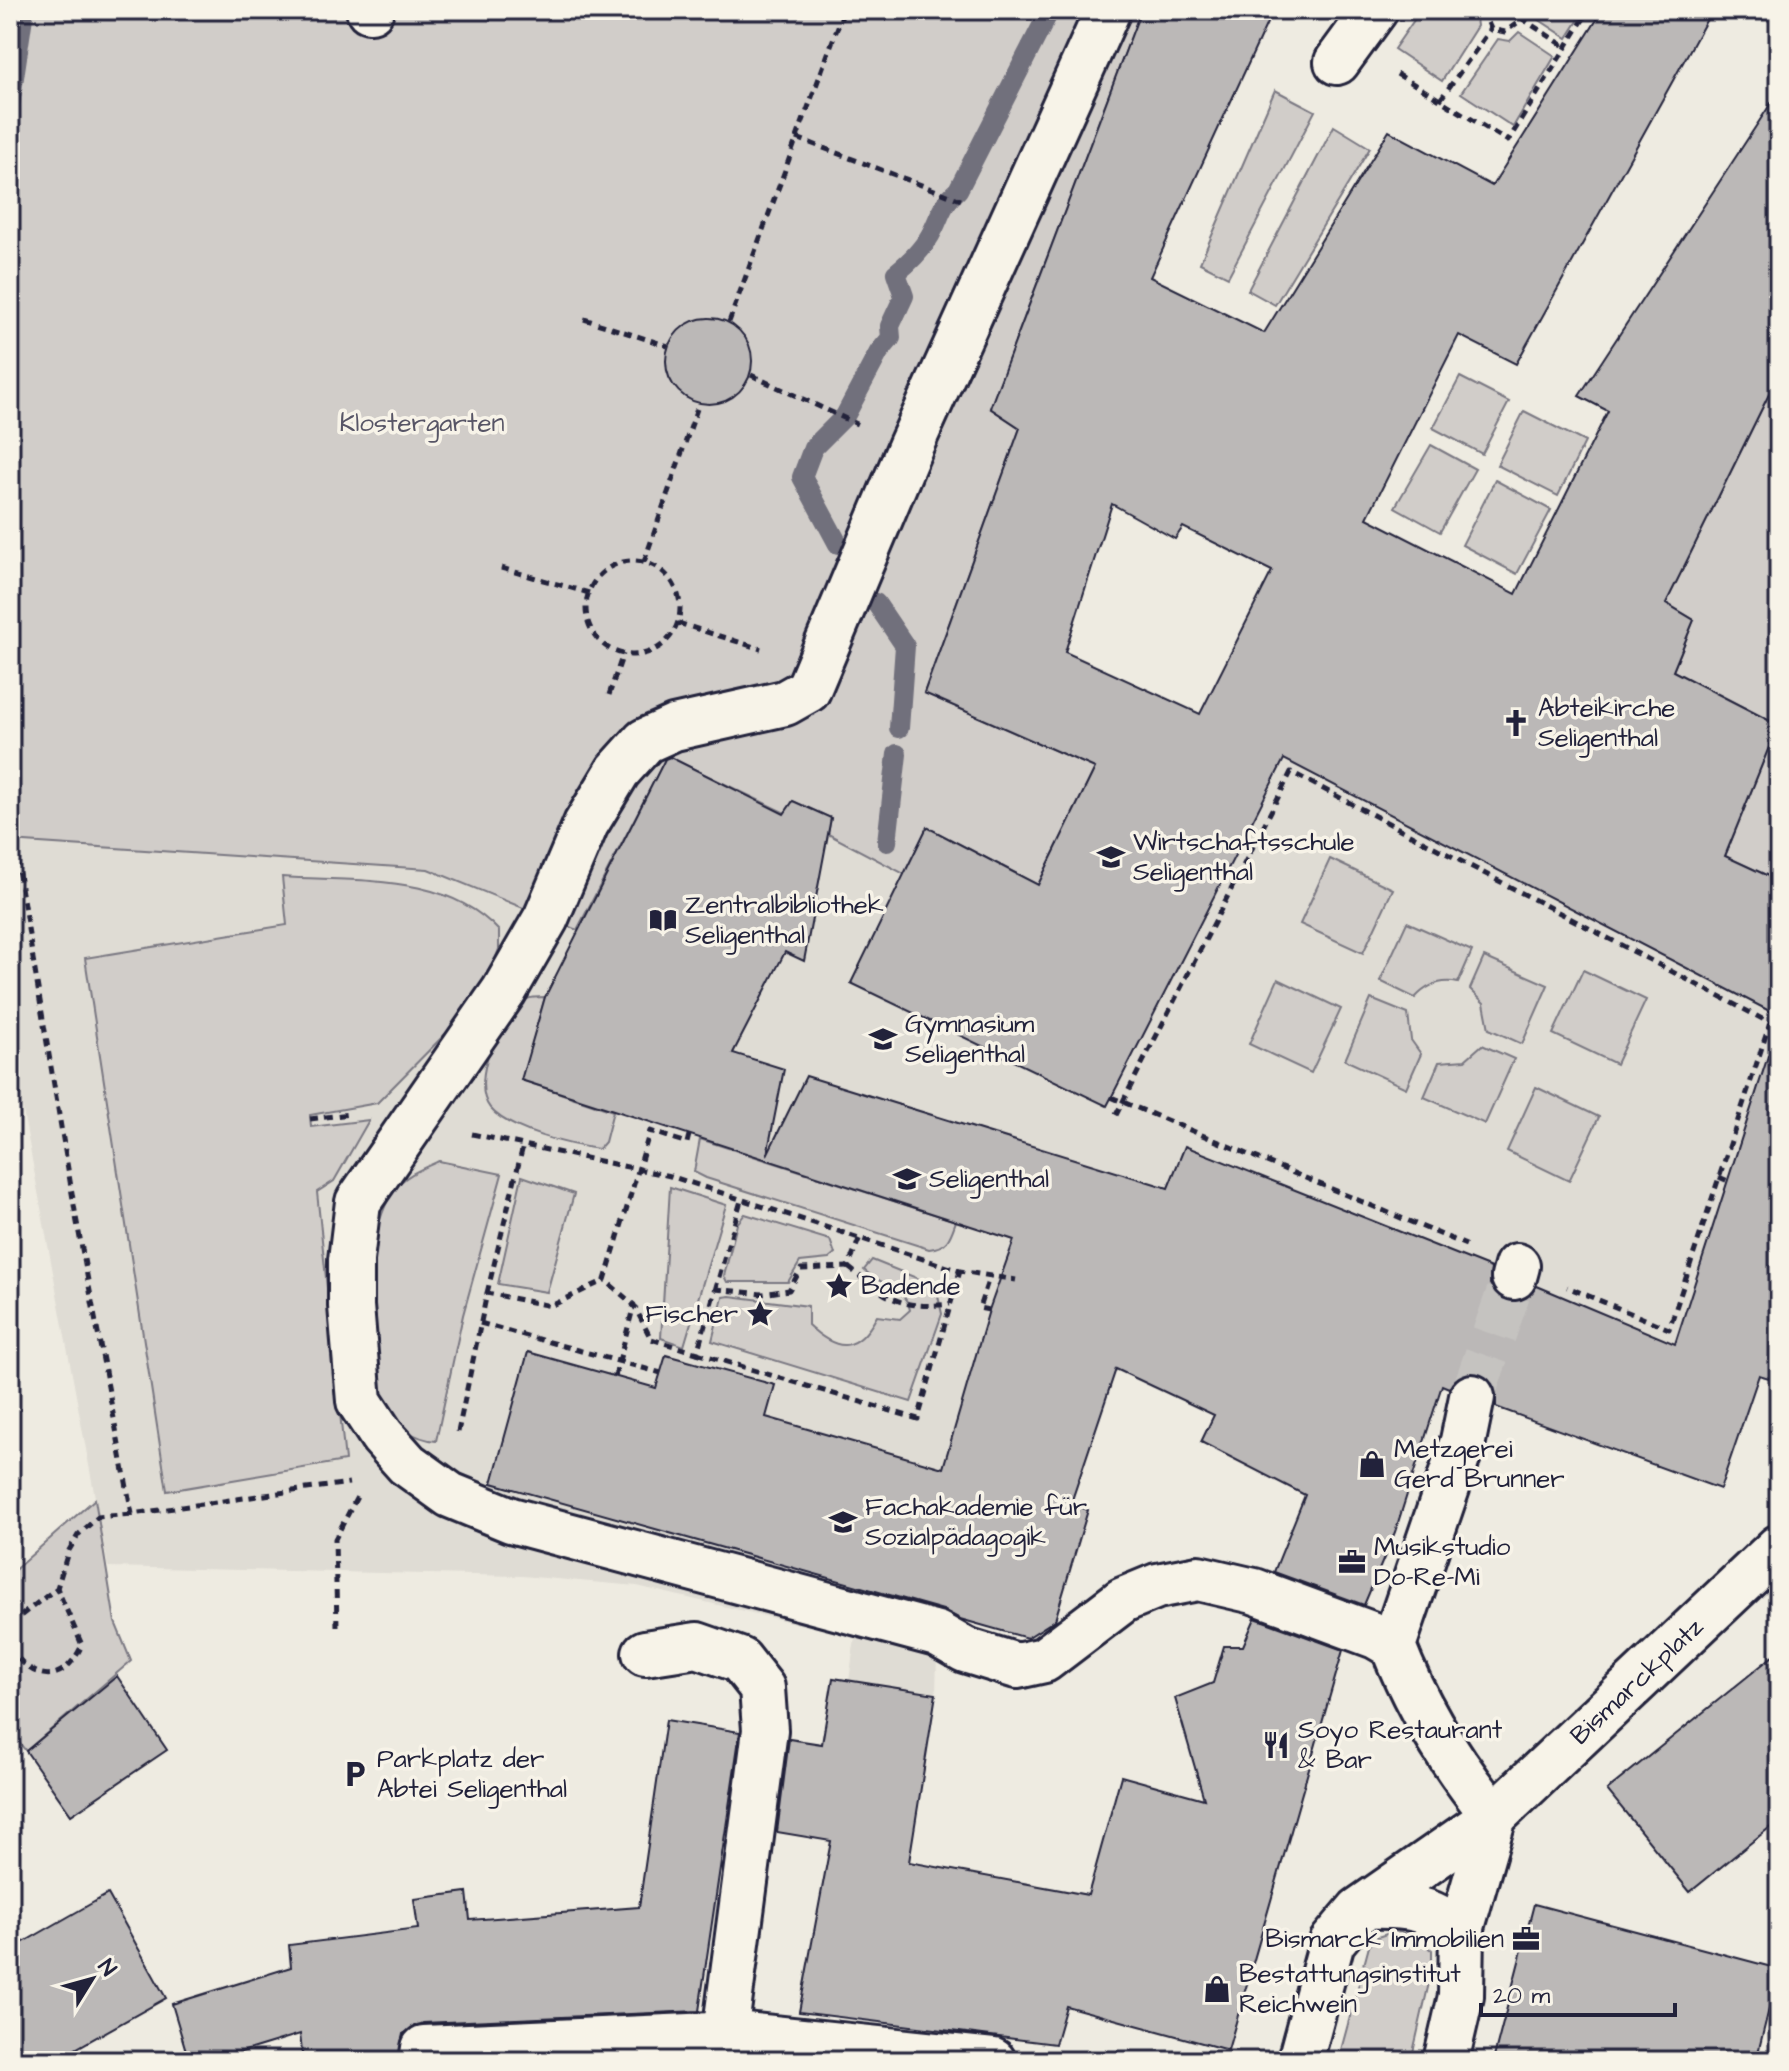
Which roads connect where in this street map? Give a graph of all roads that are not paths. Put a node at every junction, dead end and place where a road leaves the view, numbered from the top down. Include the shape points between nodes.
1 (1108, 10) edge
2 (1375, 10) edge
3 (1343, 54) road end
4 (1472, 1397) tunnel mouth
5 (1779, 1547) edge
6 (1393, 1646) junction
7 (645, 1653) dead end
8 (1494, 1816) junction
9 (1366, 1906) junction
10 (1462, 1938) junction
11 (725, 2034) junction
12 (422, 2061) edge
13 (993, 2061) edge
14 (1300, 2061) edge
15 (1446, 2061) edge

1 - 6 street via 911,445 808,690 785,703 674,728 645,741 618,771 586,824 546,918 504,991 358,1202 351,1260 359,1401 407,1464 450,1495 511,1520 937,1634 965,1650 1017,1666 1044,1660 1123,1600 1198,1578 1254,1591
2 - 3 street
4 - 6 street via 1463,1441
5 - 8 street, Bismarckplatz
6 - 8 street via 1412,1693 1454,1766
7 - 11 street via 697,1645 740,1660 762,1688 765,1730
8 - 9 street, Bismarckplatz
8 - 10 street
9 - 10 street via 1419,1908 1455,1928
9 - 14 street, Bismarckplatz via 1332,1942
10 - 15 street via 1461,1996
11 - 12 street via 424,2048
11 - 13 street

